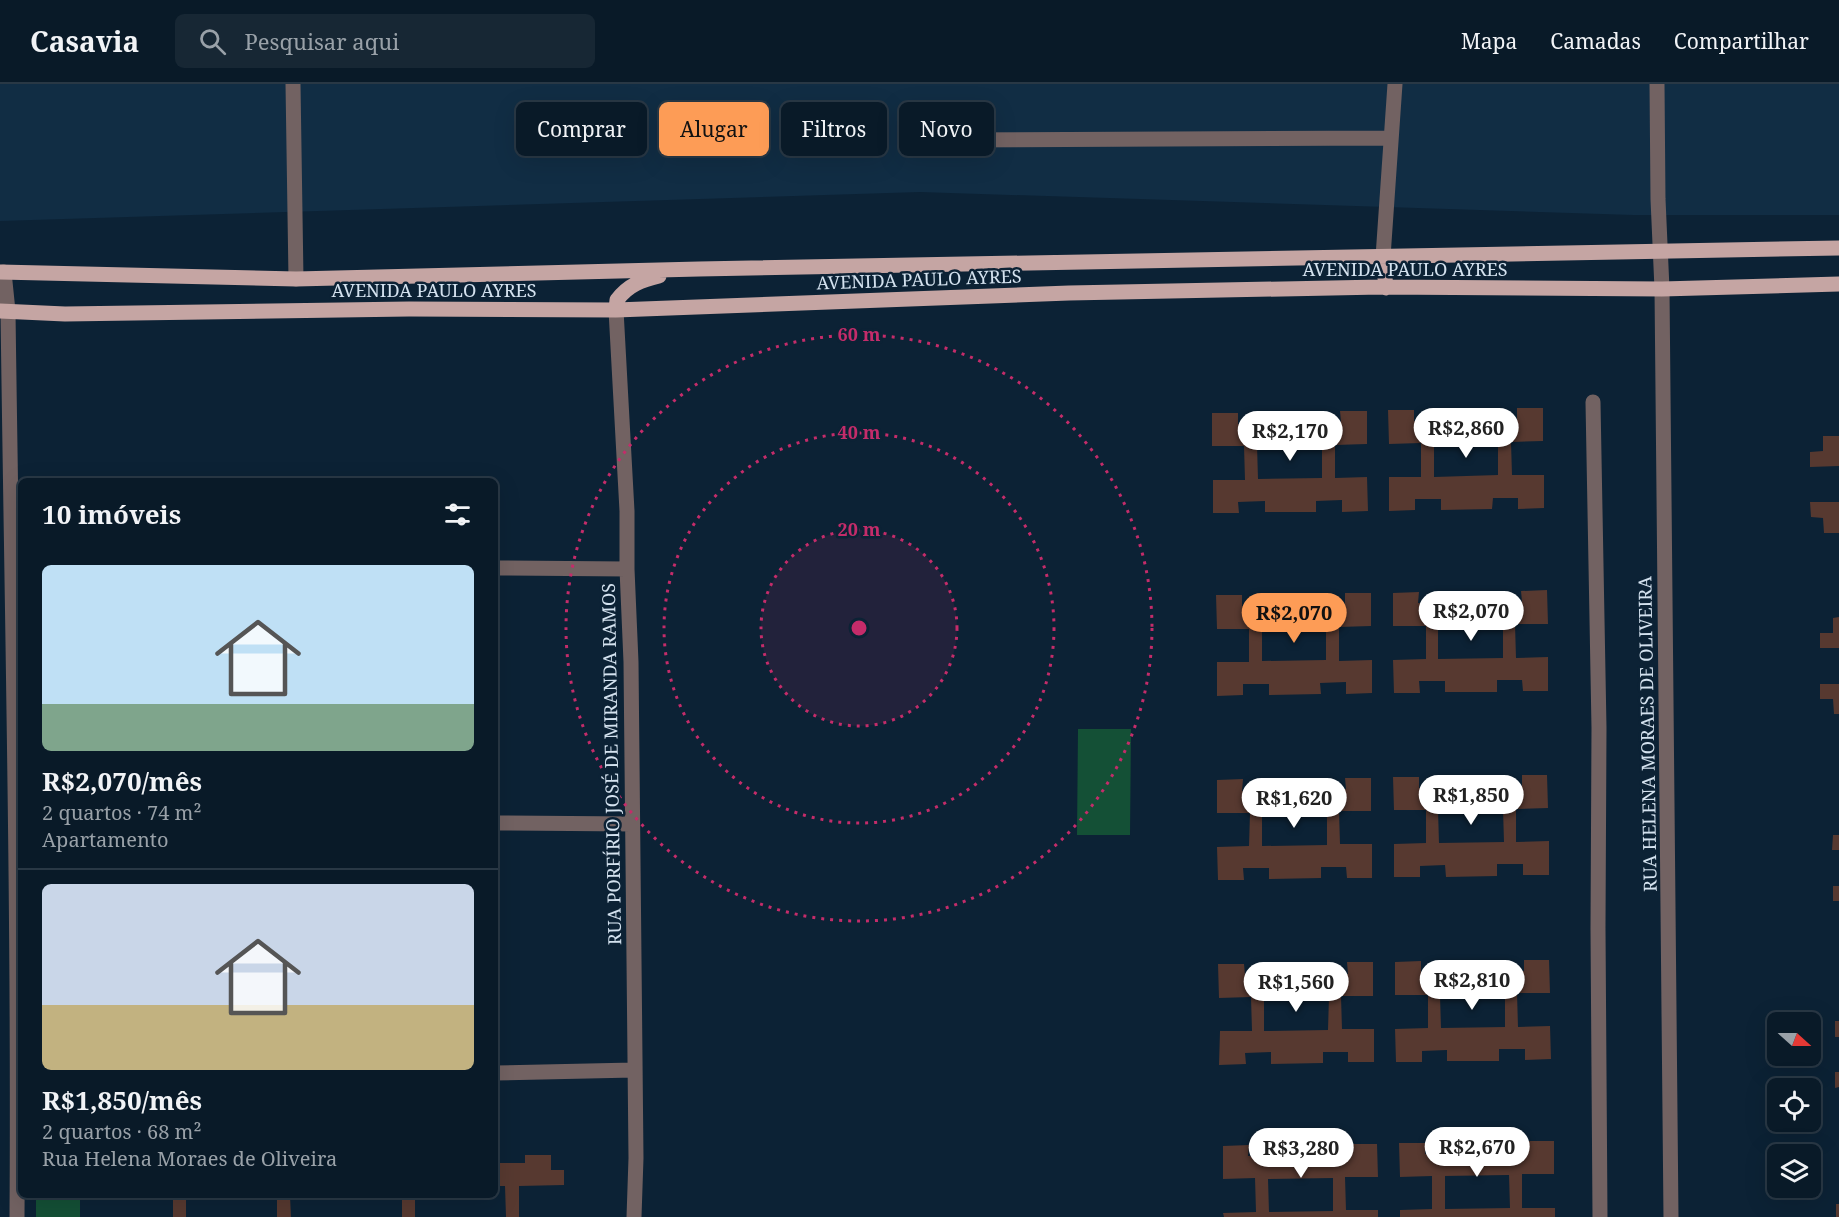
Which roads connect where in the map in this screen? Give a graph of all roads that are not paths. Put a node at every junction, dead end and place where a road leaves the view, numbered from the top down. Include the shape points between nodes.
1 (293, 84) edge
2 (1395, 84) edge
3 (1657, 84) edge
4 (1391, 138) junction
5 (994, 141) edge
6 (1839, 248) edge
7 (1661, 251) junction
8 (1383, 257) junction
9 (699, 269) junction
10 (2, 272) edge
11 (296, 279) junction
12 (1839, 284) edge
13 (1386, 288) junction
14 (1662, 290) junction
15 (616, 310) junction
16 (4, 311) edge
17 (0, 340) edge
18 (8, 354) junction
19 (1593, 402) dead end
20 (16, 565) edge
21 (498, 568) edge
22 (627, 569) junction
23 (18, 817) edge
24 (498, 823) edge
25 (632, 824) junction
26 (634, 1070) junction
27 (498, 1073) edge
28 (18, 1172) edge
29 (17, 1217) edge
30 (634, 1217) edge
31 (1600, 1217) edge
32 (1671, 1217) edge

1 - 11 street
2 - 4 street
3 - 7 street, RUA HELENA MORAES DE OLIVEIRA
4 - 5 street
4 - 8 street
6 - 7 main road, AVENIDA PAULO AYRES
7 - 8 main road, AVENIDA PAULO AYRES
7 - 14 street, RUA HELENA MORAES DE OLIVEIRA
8 - 9 main road, AVENIDA PAULO AYRES
8 - 13 main road
9 - 11 main road, AVENIDA PAULO AYRES
9 - 15 main road via 643,280 621,294
10 - 11 main road, AVENIDA PAULO AYRES
10 - 16 street
12 - 14 main road, AVENIDA PAULO AYRES
13 - 14 main road, AVENIDA PAULO AYRES
13 - 15 main road, AVENIDA PAULO AYRES via 1069,293
14 - 32 street, RUA HELENA MORAES DE OLIVEIRA
15 - 16 main road, AVENIDA PAULO AYRES via 65,314
15 - 22 street, RUA PORFÍRIO JOSÉ DE MIRANDA RAMOS
16 - 18 street
17 - 18 street
18 - 20 street
19 - 31 street via 1599,728
20 - 23 street
21 - 22 street
22 - 25 street, RUA PORFÍRIO JOSÉ DE MIRANDA RAMOS
24 - 25 street
25 - 26 street, RUA PORFÍRIO JOSÉ DE MIRANDA RAMOS
26 - 27 street
26 - 30 street, RUA PORFÍRIO JOSÉ DE MIRANDA RAMOS
28 - 29 street

